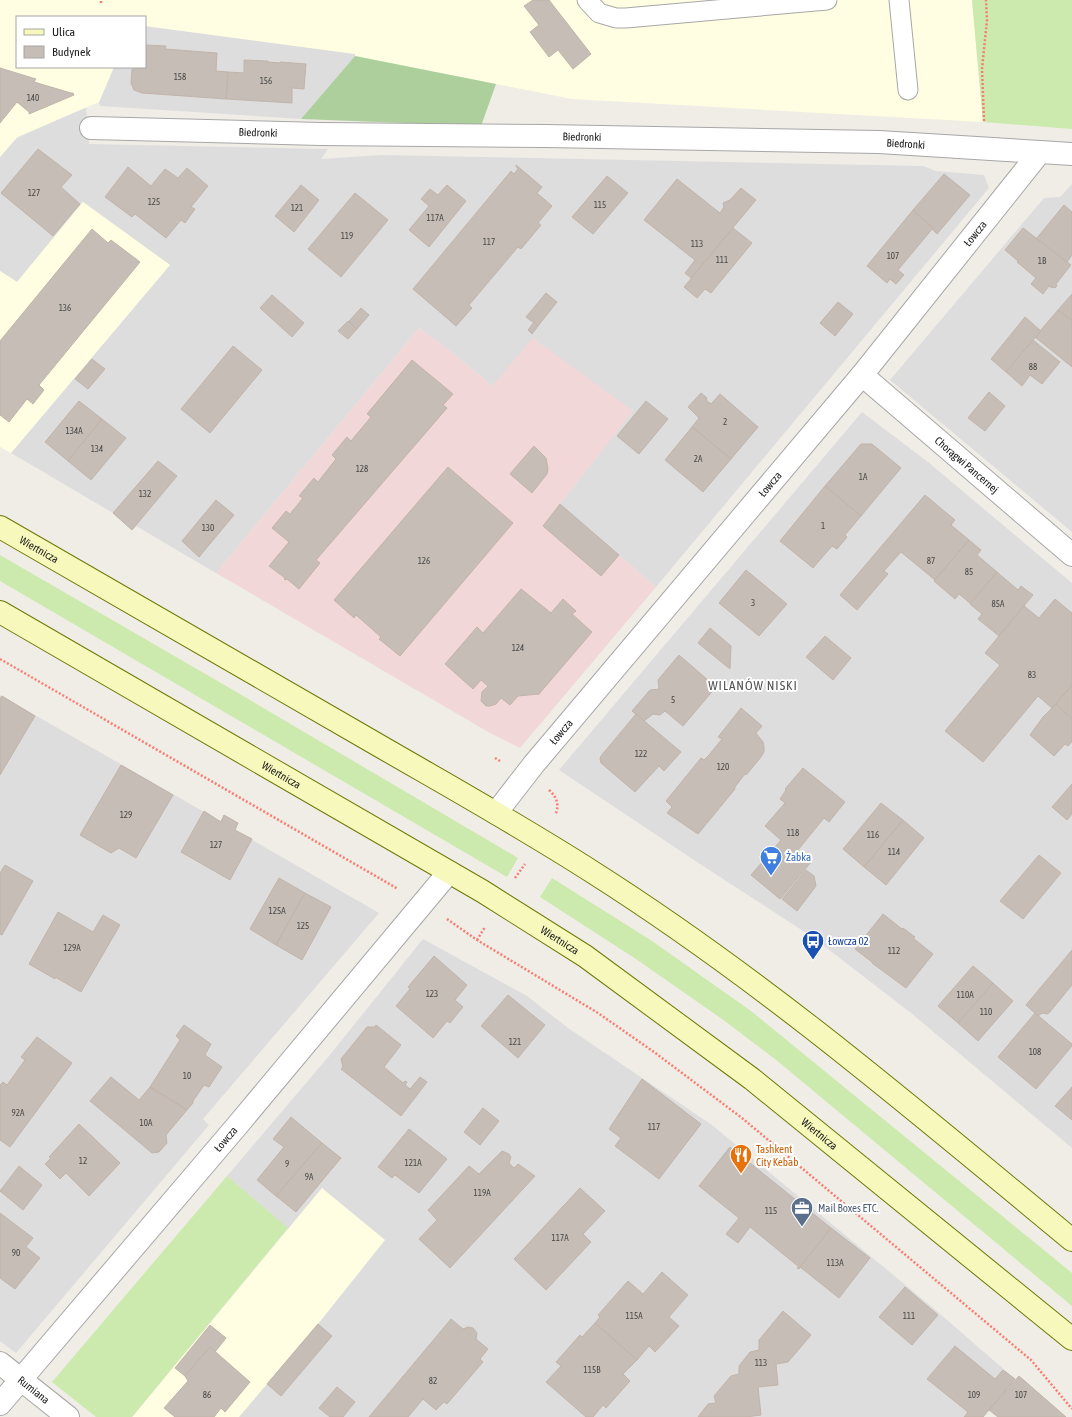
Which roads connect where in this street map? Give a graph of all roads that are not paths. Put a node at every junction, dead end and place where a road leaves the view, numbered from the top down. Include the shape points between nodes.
1 (587, 0) edge
2 (827, 0) edge
3 (899, 0) edge
4 (908, 90) dead end
5 (91, 128) dead end
6 (1040, 152) junction
7 (1072, 154) edge
8 (862, 375) junction
9 (0, 527) edge
10 (1072, 555) edge
11 (0, 612) edge
12 (496, 813) junction
13 (449, 872) junction
14 (1072, 1240) edge
15 (1072, 1339) edge
16 (0, 1363) edge
17 (21, 1379) junction
18 (0, 1404) edge
19 (68, 1417) edge

1 - 2 lane via 599,13 616,18
3 - 4 lane
5 - 6 street, Biedronki via 871,142
6 - 7 street, Biedronki
6 - 8 street, Łowcza
8 - 10 street, Chorągwi Pancernej
8 - 12 street, Łowcza via 534,764
9 - 12 main road, Wiertnicza
11 - 13 main road, Wiertnicza
12 - 14 main road, Wiertnicza via 601,877 781,1003 895,1093
13 - 15 main road, Wiertnicza via 585,956 752,1079
13 - 17 street, Łowcza
16 - 17 street, Rumiana
17 - 18 street, Łowcza
17 - 19 street, Rumiana

